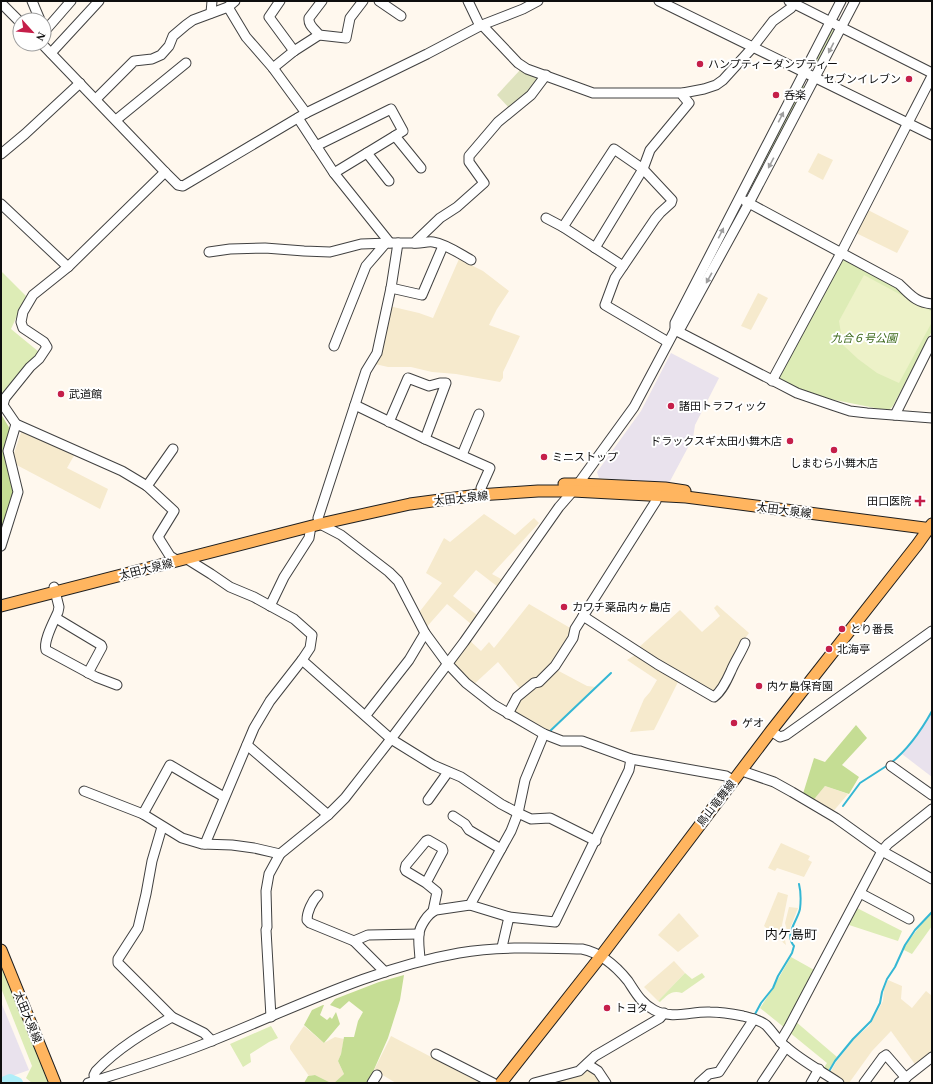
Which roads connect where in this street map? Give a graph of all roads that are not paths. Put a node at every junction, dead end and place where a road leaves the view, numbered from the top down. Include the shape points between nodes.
1 (32, 1) edge
2 (71, 1) edge
3 (99, 1) edge
4 (212, 1) edge
5 (280, 1) edge
6 (322, 1) edge
7 (364, 1) edge
8 (379, 1) edge
9 (468, 1) edge
10 (538, 1) edge
11 (659, 1) edge
12 (841, 1) edge
13 (855, 1) edge
14 (792, 2) edge
15 (1, 3) edge
16 (232, 4) edge
17 (37, 12) edge
18 (12, 14) edge
19 (211, 14) junction
20 (401, 16) dead end
21 (52, 21) edge
22 (830, 23) junction
23 (481, 26) junction
24 (841, 27) junction
25 (319, 35) junction
26 (753, 47) junction
27 (294, 51) junction
28 (50, 53) joint
29 (186, 63) dead end
30 (273, 68) junction
31 (804, 73) junction
32 (546, 75) junction
33 (932, 75) edge
34 (815, 79) junction
35 (80, 83) junction
36 (683, 93) junction
37 (96, 99) junction
38 (306, 113) junction
39 (298, 118) junction
40 (116, 120) junction
41 (907, 124) junction
42 (395, 136) junction
43 (932, 136) edge
44 (316, 146) junction
45 (367, 153) junction
46 (1, 154) edge
47 (422, 168) dead end
48 (643, 168) junction
49 (165, 172) junction
50 (334, 173) junction
51 (389, 181) dead end
52 (739, 198) junction
53 (749, 203) junction
54 (1, 204) edge
55 (546, 218) dead end
56 (563, 227) junction
57 (391, 243) junction
58 (414, 243) junction
59 (444, 246) junction
60 (595, 248) junction
61 (209, 252) dead end
62 (841, 253) junction
63 (471, 260) dead end
64 (623, 266) junction
65 (68, 267) junction
66 (391, 288) junction
67 (932, 304) edge
68 (675, 330) junction
69 (932, 341) edge
70 (668, 342) junction
71 (334, 346) dead end
72 (772, 380) junction
73 (355, 405) junction
74 (480, 414) dead end
75 (894, 415) junction
76 (932, 418) edge
77 (389, 422) junction
78 (16, 424) junction
79 (425, 439) junction
80 (174, 449) dead end
81 (462, 455) junction
82 (146, 486) junction
83 (576, 487) junction
84 (481, 488) junction
85 (658, 492) junction
86 (316, 523) junction
87 (931, 526) edge
88 (1, 546) edge
89 (179, 559) junction
90 (55, 590) junction
91 (1, 600) edge
92 (1, 606) edge
93 (270, 606) junction
94 (583, 616) junction
95 (56, 618) junction
96 (932, 631) edge
97 (426, 633) junction
98 (745, 643) dead end
99 (302, 660) junction
100 (447, 663) junction
101 (88, 673) junction
102 (117, 685) dead end
103 (508, 714) junction
104 (366, 715) junction
105 (771, 731) junction
106 (544, 734) junction
107 (391, 739) junction
108 (247, 745) junction
109 (631, 759) junction
110 (891, 766) dead end
111 (742, 771) junction
112 (448, 772) junction
113 (734, 781) junction
114 (84, 791) dead end
115 (932, 796) edge
116 (224, 797) junction
117 (428, 800) dead end
118 (932, 809) edge
119 (518, 813) junction
120 (143, 814) junction
121 (328, 815) junction
122 (454, 816) dead end
123 (162, 827) junction
124 (596, 841) junction
125 (205, 844) junction
126 (501, 849) junction
127 (882, 851) junction
128 (280, 854) junction
129 (932, 879) edge
130 (426, 883) junction
131 (860, 893) junction
132 (318, 895) dead end
133 (470, 905) junction
134 (433, 911) junction
135 (509, 917) junction
136 (909, 919) dead end
137 (419, 934) junction
138 (354, 941) junction
139 (502, 948) junction
140 (1, 950) edge
141 (601, 956) junction
142 (420, 961) junction
143 (385, 972) junction
144 (664, 1014) junction
145 (172, 1017) junction
146 (271, 1017) junction
147 (754, 1019) junction
148 (212, 1041) junction
149 (783, 1044) junction
150 (436, 1054) dead end
151 (932, 1057) edge
152 (588, 1064) junction
153 (819, 1070) junction
154 (902, 1081) edge
155 (92, 1082) edge
156 (55, 1083) edge
157 (493, 1083) edge
158 (501, 1083) edge
159 (534, 1083) edge
160 (606, 1083) edge
161 (699, 1083) edge
162 (762, 1083) edge
163 (810, 1083) edge
164 (839, 1083) edge
165 (864, 1083) edge

1 - 17 street
2 - 21 street
3 - 28 street
4 - 19 street
5 - 27 street via 269,17
6 - 25 street via 309,21
7 - 25 street via 350,18 346,38
8 - 20 street
9 - 23 street
10 - 23 street
11 - 26 street
12 - 22 street
13 - 24 street
14 - 22 street
14 - 26 street via 791,8 772,21
15 - 18 street
16 - 19 street
16 - 30 street via 246,37
19 - 37 street via 186,25 173,36 165,51 156,58 134,61
22 - 24 street
22 - 31 street
23 - 32 street via 518,63
23 - 38 street
24 - 33 street
24 -> 34 street
25 - 27 street
26 - 31 street
26 - 36 street via 716,85
27 - 30 street
28 - 35 street
29 - 40 street
30 - 38 street
31 - 34 street
52 -> 31 street
32 - 36 street via 593,93
32 - 58 street via 531,95 498,122 469,156 469,162 484,183 440,218
33 - 41 street
34 - 41 street
34 -> 53 street
35 - 37 street
35 - 46 street
36 - 48 street via 689,103 650,150
37 - 40 street
38 - 39 street
39 - 44 street
39 - 49 street via 186,185 178,185
40 - 49 street
41 - 43 street
41 - 62 street
42 - 44 street via 403,131 391,109
42 - 45 street
42 - 47 street
44 - 50 street
45 - 50 street
45 - 51 street
48 - 56 street via 614,149
48 - 60 street
48 - 64 street via 672,200 655,219
49 - 65 street
50 - 57 street
52 - 53 street
68 -> 52 street via 675,323
53 - 62 street
53 -> 68 street via 681,327
54 - 65 street
55 - 56 street
56 - 60 street
57 - 58 street
57 - 61 street via 361,244 330,252 265,248
57 - 66 street
57 - 71 street via 366,266
58 - 59 street via 432,242
59 - 63 street
59 - 66 street via 422,295
60 - 64 street
62 - 67 street via 899,284 914,299
62 - 72 street
64 - 70 street via 604,305
65 - 78 street via 33,295 23,312 21,322 24,328 47,347 40,359 4,398 3,405
66 - 73 street via 377,353 366,371
68 - 70 street
68 - 72 street
69 - 75 street
70 - 83 street via 634,407
72 - 75 street via 797,393 850,411
73 - 77 street
73 - 86 street
74 - 81 street
75 - 76 street
77 - 79 street
77 - 79 street via 408,378 429,386 446,383
78 - 82 street via 122,471
78 - 88 street via 8,451 18,492
79 - 81 street
80 - 82 street
81 - 84 street via 490,468
82 - 89 street via 174,511 158,537
83 - 84 main road, 太田大泉線
83 - 85 main road, 太田大泉線
83 - 86 main road, 太田大泉線 via 478,495 410,504
83 - 100 street
84 - 86 main road, 太田大泉線 via 368,505
85 - 87 main road, 太田大泉線
85 - 94 street via 656,501
86 - 89 main road, 太田大泉線
86 - 89 main road, 太田大泉線
86 - 93 street
86 - 97 street via 341,535 394,576
87 - 105 main road, 鳥山竜舞線
89 - 90 main road, 太田大泉線
89 - 93 street
90 - 91 main road, 太田大泉線
90 - 92 main road, 太田大泉線
90 - 95 street via 59,607
93 - 99 street via 294,619 312,635 310,648
94 - 98 street via 714,697 729,678
94 - 103 street via 556,666 517,697
95 - 101 street via 44,646 46,650
95 - 101 street via 101,645
96 - 105 street via 786,735 780,737
97 - 100 street
97 - 104 street via 409,660
99 - 104 street
99 - 108 street via 270,701
100 - 103 street via 466,683
100 - 107 street
101 - 102 street
103 - 106 street
104 - 107 street
105 - 111 main road, 鳥山竜舞線
106 - 109 street via 562,741 582,741
106 - 119 street via 525,780
107 - 112 street
107 - 121 street via 345,798
108 - 116 street
108 - 121 street
109 - 113 street via 726,776
109 - 124 street via 630,770
110 - 115 street
111 - 113 main road, 鳥山竜舞線
111 - 127 street via 774,782 792,792 836,818
112 - 117 street
112 - 119 street via 461,777
113 - 141 main road, 鳥山竜舞線
114 - 120 street
116 - 120 street via 170,765
116 - 125 street
118 - 127 street
119 - 124 street via 531,819 550,818
119 - 126 street
120 - 123 street
121 - 128 street
122 - 126 street via 469,830
123 - 125 street via 182,838
123 - 145 street via 138,928 118,963
124 - 135 street via 555,922
125 - 128 street via 232,845
126 - 133 street
127 - 129 street
127 - 131 street
128 - 146 street via 269,874 266,891
130 - 130 street via 405,869 428,840 443,851
130 - 134 street via 437,892
131 - 136 street
131 - 149 street
132 - 138 street via 307,920
133 - 134 street
133 - 135 street
134 - 137 street
135 - 139 street
137 - 138 street via 368,936
137 - 142 street
138 - 143 street
139 - 141 street via 582,949
139 - 142 street
140 - 156 main road, 太田大泉線
141 - 144 street via 622,975 643,1003
141 - 158 main road, 鳥山竜舞線
142 - 143 street
143 - 146 street
144 - 147 street via 710,1012
144 - 152 street via 595,1056
145 - 148 street via 204,1033
145 - 155 street via 123,1047 96,1072
146 - 148 street
147 - 149 street via 765,1024
147 - 161 street via 719,1072 709,1074
148 - 155 street
149 - 153 street
149 - 162 street
150 - 157 street
151 - 154 street
152 - 159 street via 574,1074
152 - 160 street via 598,1071
153 - 163 street
153 - 164 street
154 - 165 street via 889,1056 886,1055

